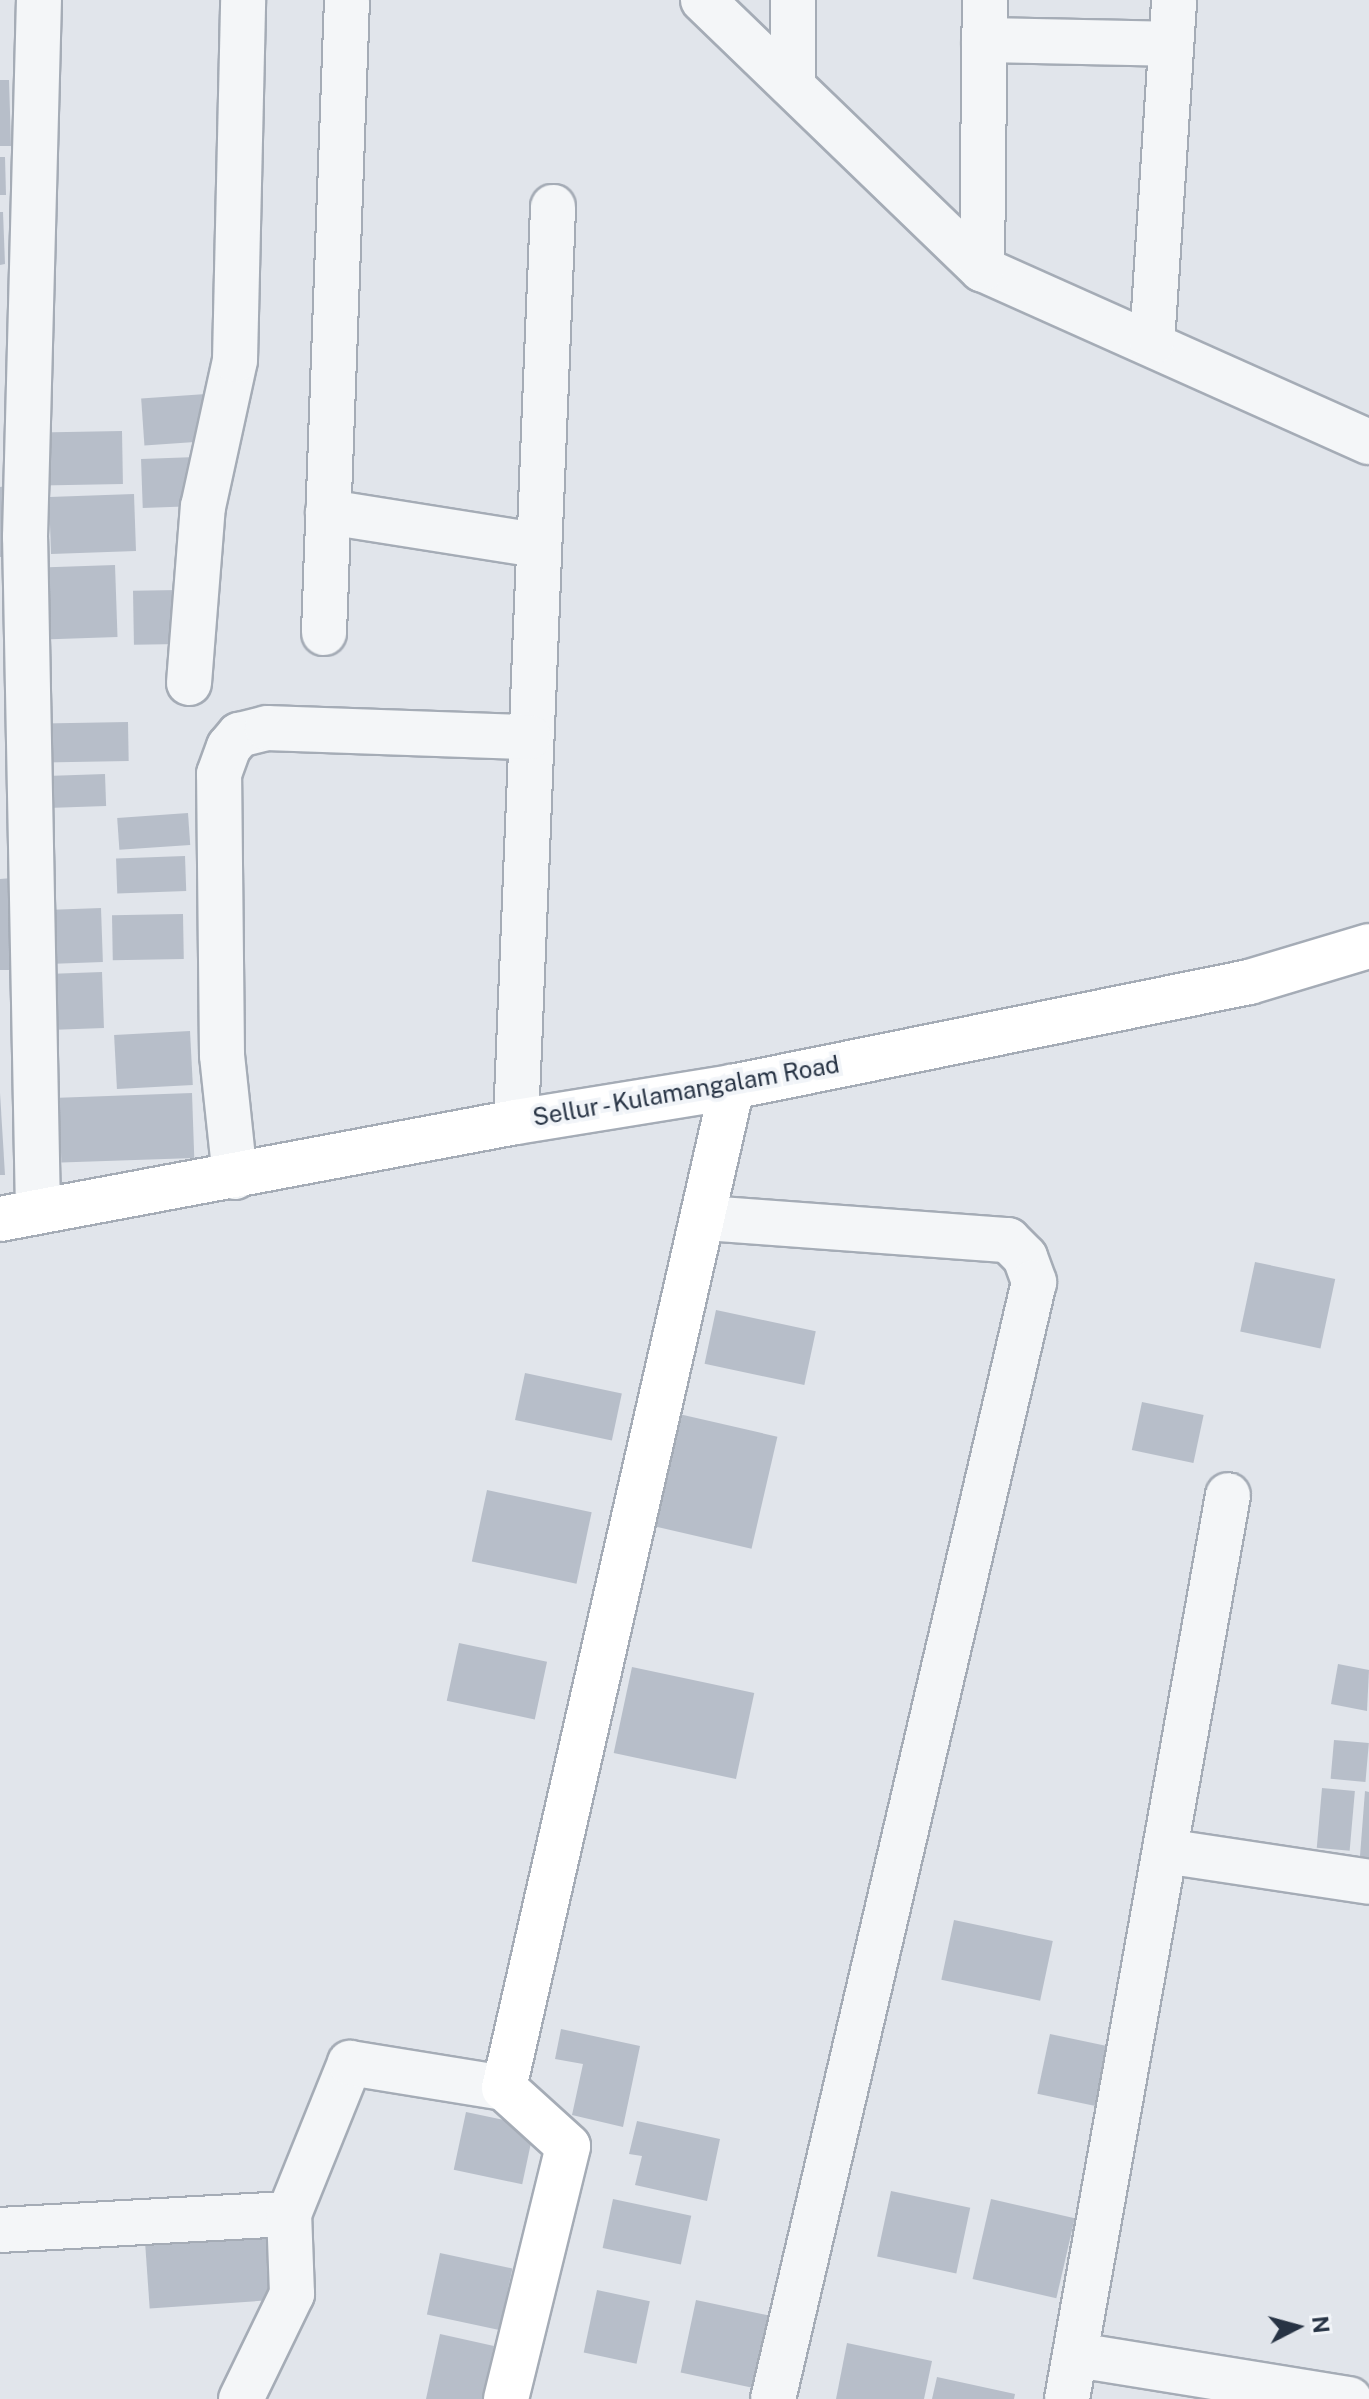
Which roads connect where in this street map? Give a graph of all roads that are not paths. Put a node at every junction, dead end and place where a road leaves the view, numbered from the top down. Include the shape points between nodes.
1 (39, 0) edge
2 (243, 0) edge
3 (347, 0) edge
4 (703, 0) edge
5 (793, 0) edge
6 (1174, 0) edge
7 (984, 20) edge
8 (1169, 44) junction
9 (793, 83) junction
10 (553, 207) dead end
11 (982, 269) junction
12 (1152, 343) junction
13 (1369, 442) edge
14 (328, 512) junction
15 (537, 545) junction
16 (324, 633) dead end
17 (189, 683) dead end
18 (529, 737) junction
19 (1369, 946) edge
20 (732, 1087) junction
21 (516, 1122) junction
22 (235, 1177) junction
23 (19, 1215) edge
24 (706, 1218) junction
25 (1228, 1495) dead end
26 (1165, 1851) junction
27 (1369, 1882) edge
28 (504, 2088) junction
29 (289, 2214) junction
30 (0, 2230) edge
31 (1077, 2355) junction
32 (241, 2399) edge
33 (506, 2399) edge
34 (773, 2399) edge
35 (1067, 2399) edge
36 (1349, 2399) edge

1 - 23 street via 25,537
2 - 17 street via 235,360 203,507
3 - 14 street
4 - 9 street
5 - 9 street
6 - 8 street
7 - 8 street
7 - 11 street
8 - 12 street
9 - 11 street
10 - 15 street
11 - 12 street
12 - 13 street
14 - 15 street
14 - 16 street
15 - 18 street
18 - 21 street
18 - 22 street via 267,728 239,735 229,747 219,774 222,1055
19 - 20 street, Sellur - Kulamangalam Road via 1249,982
20 - 21 street, Sellur - Kulamangalam Road
20 - 24 street
21 - 22 street, Sellur - Kulamangalam Road
22 - 23 street, Sellur - Kulamangalam Road
24 - 28 street
24 - 34 street via 1008,1240 1025,1257 1034,1282
25 - 26 street
26 - 27 street
26 - 31 street
28 - 29 street via 350,2063
28 - 33 street via 568,2146
29 - 30 street
29 - 32 street via 292,2294
31 - 35 street
31 - 36 street

